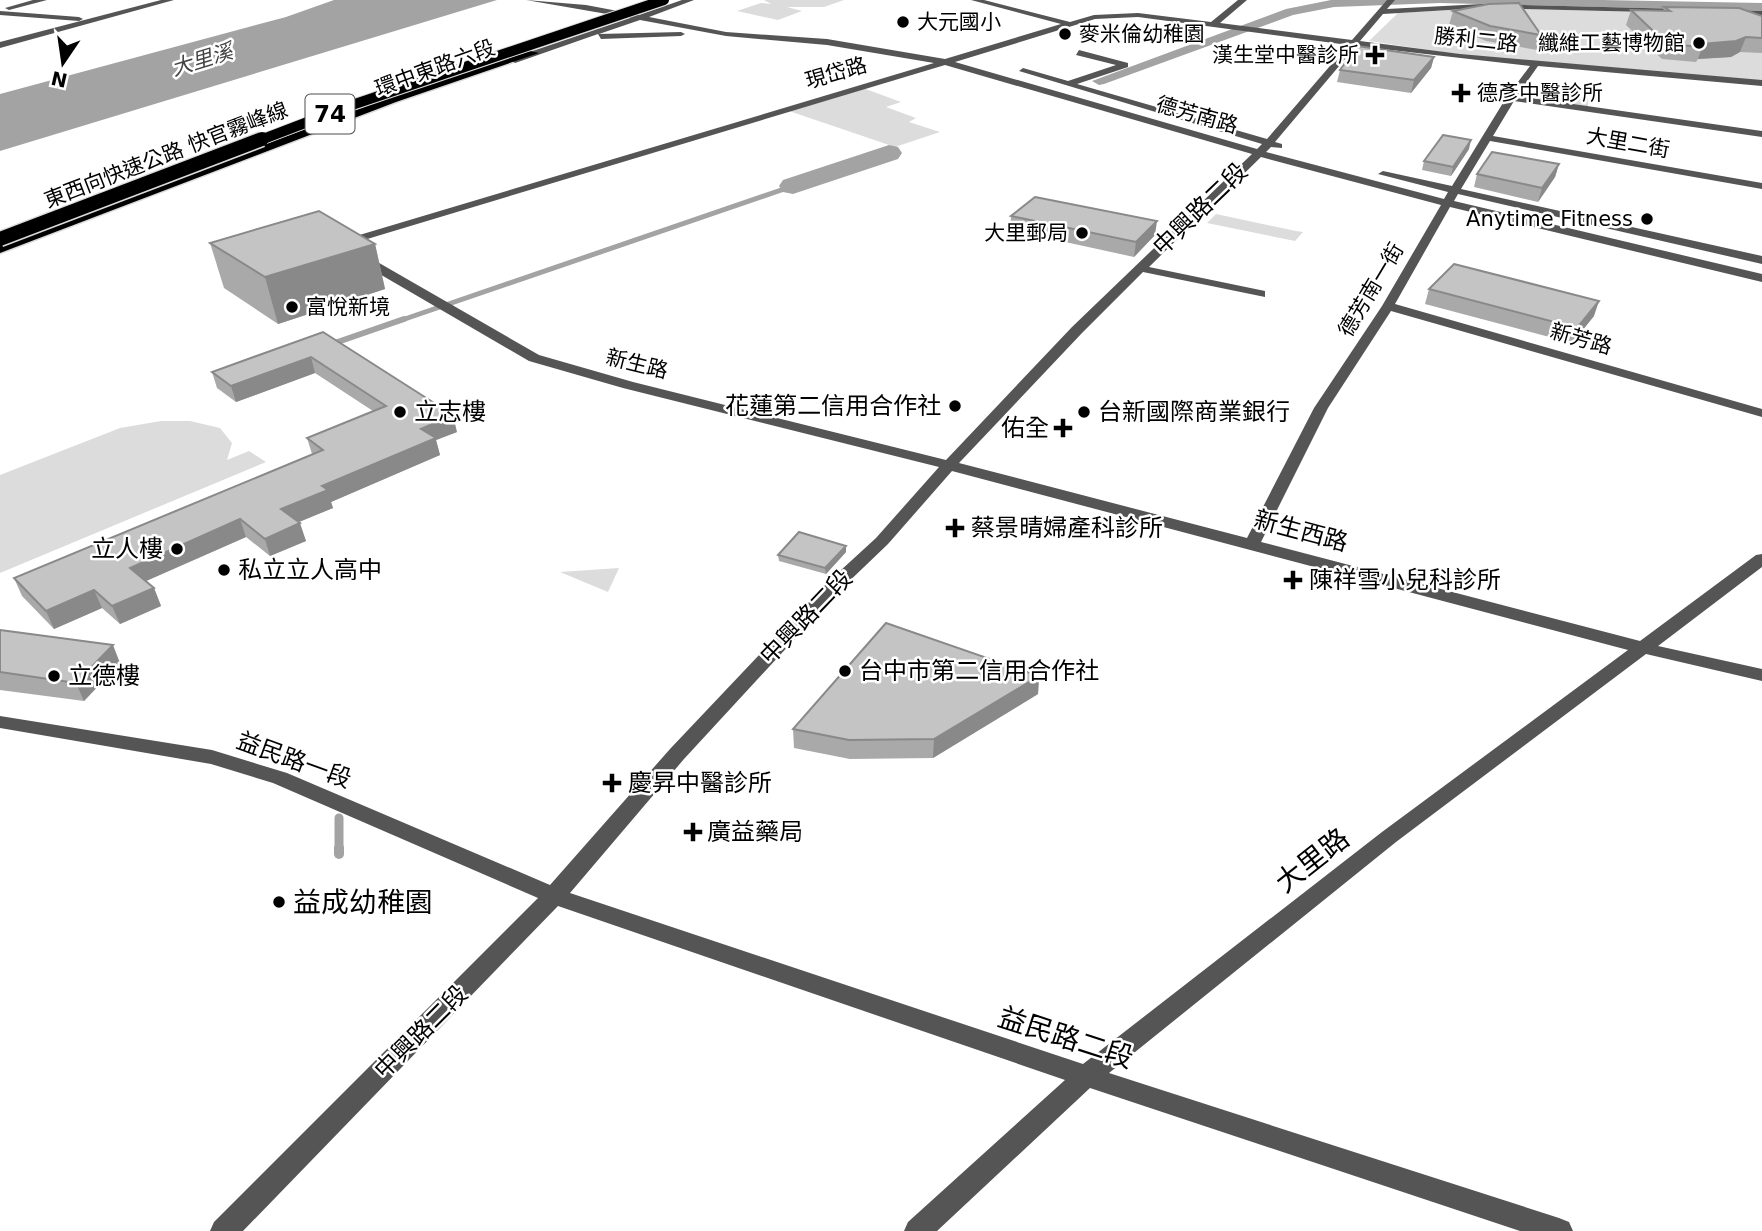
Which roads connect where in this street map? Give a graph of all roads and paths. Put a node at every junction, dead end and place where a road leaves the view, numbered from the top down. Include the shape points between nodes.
1 (43, 0) edge
2 (170, 0) edge
3 (530, 0) edge
4 (589, 0) edge
5 (690, 0) edge
6 (975, 0) edge
7 (1243, 0) edge
8 (1390, 2) edge
9 (1499, 3) edge
10 (660, 4) edge
11 (635, 8) edge
12 (1692, 11) edge
13 (0, 12) edge
14 (1380, 12) junction
15 (1715, 12) edge
16 (617, 13) junction
17 (1762, 13) edge
18 (93, 20) junction
19 (1069, 24) junction
20 (1213, 25) junction
21 (726, 34) junction
22 (583, 36) junction
23 (1355, 44) junction
24 (0, 45) edge
25 (534, 53) joint
26 (1079, 53) dead end
27 (962, 56) junction
28 (980, 60) dead end
29 (946, 62) junction
30 (1535, 65) junction
31 (1016, 69) dead end
32 (1071, 83) junction
33 (1762, 83) edge
34 (1511, 98) junction
35 (1762, 134) edge
36 (1488, 138) junction
37 (1264, 148) junction
38 (1762, 186) edge
39 (90, 191) dead end
40 (1450, 197) junction
41 (0, 233) edge
42 (0, 239) edge
43 (338, 244) joint
44 (0, 250) edge
45 (1762, 260) edge
46 (1139, 268) junction
47 (1762, 278) edge
48 (1261, 294) dead end
49 (1388, 306) junction
50 (1762, 413) edge
51 (949, 465) junction
52 (1252, 544) junction
53 (1762, 559) edge
54 (1643, 648) junction
55 (1762, 675) edge
56 (0, 722) edge
57 (554, 896) junction
58 (1086, 1076) junction
59 (225, 1231) edge
60 (918, 1231) edge
61 (1559, 1231) edge

1 - 13 street
2 - 18 street
3 - 16 street
4 - 11 street, 德芳南路
5 - 10 street, 環中東路六段
6 - 19 street
7 - 20 street
8 - 14 street, 中興路二段
9 - 12 street
9 - 14 street
10 - 11 street, 環中東路六段
10 - 27 street via 696,20 838,35
10 - 42 highway, 東西向快速公路 快官霧峰線 / 74, bridge via 352,105
11 - 16 street, 環中東路六段
11 - 21 street, 德芳南路
11 - 22 street, 環中東路六段
11 - 39 highway, 東西向快速公路 快官霧峰線 / 74 via 420,71
13 - 18 street
14 - 23 street, 中興路二段
15 - 17 street
16 - 41 street, 環中東路六段 via 380,91
18 - 24 street
19 - 20 street, 現岱路 via 1127,15
19 - 27 street, 現岱路
20 - 23 street, 現岱路
21 - 22 street
21 - 29 street, 德芳南路 via 827,42
22 - 25 street, 環中東路六段
23 - 30 street, 勝利二路
23 - 37 street, 中興路二段
25 - 44 highway via 392,100
26 - 32 street via 1125,65
27 - 28 street
27 - 29 street, 現岱路
29 - 37 street, 德芳南路
29 - 43 street, 現岱路
30 - 33 street, 勝利二路
30 - 34 street, 德芳南一街
31 - 32 street, 德芳南路
32 - 37 street, 德芳南路
34 - 35 street
34 - 36 street, 德芳南一街
36 - 38 street, 大里二街
36 - 40 street, 德芳南一街
37 - 40 street, 德芳南路
37 - 46 street, 中興路二段
40 - 45 street, 德芳南路
40 - 47 street, 德芳南路
40 - 49 street, 德芳南一街
43 - 51 street, 新生路 via 534,358
46 - 48 street
46 - 51 street, 中興路二段
49 - 50 street, 新芳路
49 - 52 street, 德芳南一街 via 1321,408
51 - 52 street, 新生西路
51 - 57 street, 中興路二段 via 677,754
52 - 54 street, 新生西路
53 - 54 street, 大里路
54 - 55 street, 新生西路
54 - 58 street, 大里路 via 1389,837
56 - 57 street, 益民路一段 via 212,757 280,778
57 - 58 street, 益民路二段
57 - 59 street, 中興路二段
58 - 60 street, 大里路
58 - 61 street, 益民路二段

